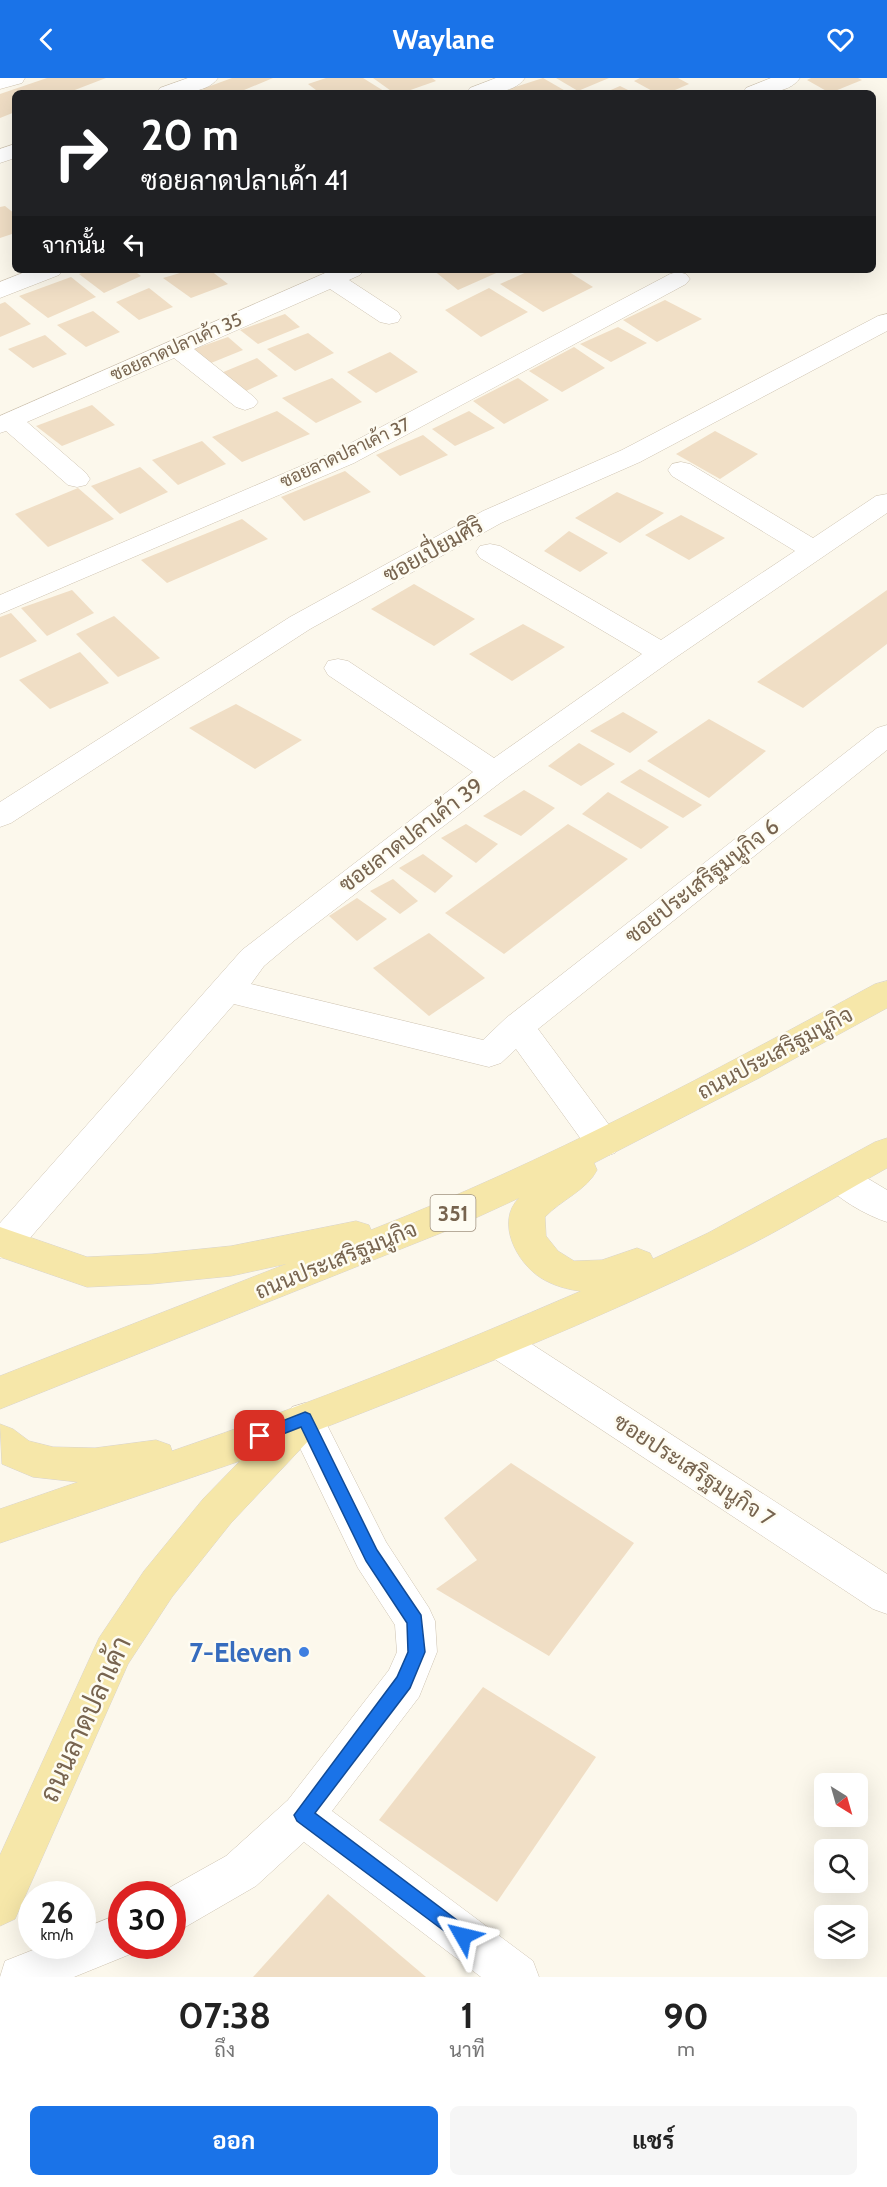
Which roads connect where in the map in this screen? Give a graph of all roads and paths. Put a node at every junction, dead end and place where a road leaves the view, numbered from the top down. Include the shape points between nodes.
1 (14, 78) edge
2 (207, 78) edge
3 (514, 78) edge
4 (789, 78) edge
5 (0, 83) edge
6 (176, 90) edge
7 (484, 90) edge
8 (761, 90) edge
9 (44, 273) edge
10 (341, 274) edge
11 (678, 279) dead end
12 (0, 291) edge
13 (389, 317) dead end
14 (887, 321) edge
15 (176, 347) junction
16 (245, 402) dead end
17 (5, 423) edge
18 (681, 470) dead end
19 (77, 479) dead end
20 (885, 502) dead end
21 (813, 550) junction
22 (490, 552) dead end
23 (0, 604) edge
24 (662, 652) junction
25 (338, 668) dead end
26 (887, 735) edge
27 (494, 772) junction
28 (0, 816) edge
29 (227, 990) junction
30 (887, 993) edge
31 (518, 1027) junction
32 (747, 1069) junction
33 (603, 1143) junction
34 (887, 1152) edge
35 (840, 1179) junction
36 (809, 1196) junction
37 (887, 1208) edge
38 (444, 1217) junction
39 (1, 1243) edge
40 (500, 1342) junction
41 (0, 1393) edge
42 (305, 1419) junction
43 (0, 1441) edge
44 (238, 1445) junction
45 (0, 1526) edge
46 (887, 1596) edge
47 (303, 1815) junction
48 (1, 1895) edge
49 (186, 1903) edge
50 (108, 1941) edge
51 (21, 1977) edge
52 (516, 1977) edge

1 - 5 street
2 - 6 street
3 - 7 street
4 - 8 street
9 - 12 street
10 - 13 street
10 - 15 street, ซอยลาดปลาเค้า 35
11 - 23 street, ซอยลาดปลาเค้า 37 via 345,457
14 - 28 street, ซอยเปี่ยมศิริ via 631,456 492,517 300,622
15 - 16 street
15 - 17 street, ซอยลาดปลาเค้า 35
17 - 19 street
18 - 21 street
20 - 21 street, ซอยลาดปลาเค้า 39
21 - 24 street, ซอยลาดปลาเค้า 39
22 - 24 street
24 - 27 street, ซอยลาดปลาเค้า 39
25 - 27 street
26 - 31 street, ซอยประเสริฐมนูกิจ 6
27 - 29 street, ซอยลาดปลาเค้า 39 via 284,932 254,958
29 - 31 street, ซอยประเสริฐมนูกิจ 6 via 489,1054
29 - 39 street, ซอยลาดปลาเค้า 39
30 - 32 main road, ถนนประเสริฐมนูกิจ / 351
31 - 33 street
32 - 33 main road, ถนนประเสริฐมนูกิจ / 351
32 - 36 main road via 594,1160 544,1195 528,1211 527,1233 542,1259 557,1270 576,1277 596,1276
33 - 38 main road, ถนนประเสริฐมนูกิจ / 351
34 - 35 main road
35 - 36 main road
35 - 37 street
36 - 40 main road via 722,1243
38 - 39 main road via 231,1261 152,1269 87,1272
38 - 41 main road, ถนนประเสริฐมนูกิจ / 351
40 - 42 main road
40 - 46 street, ซอยประเสริฐมนูกิจ 7
42 - 44 main road
42 - 47 street via 372,1556 415,1621 417,1652 404,1683
42 - 48 main road, ถนนลาดปลาเค้า via 217,1511 158,1584 113,1651
43 - 44 main road via 11,1452 56,1465 104,1465
44 - 45 main road
47 - 49 street via 241,1870
47 - 52 street
50 - 51 street

